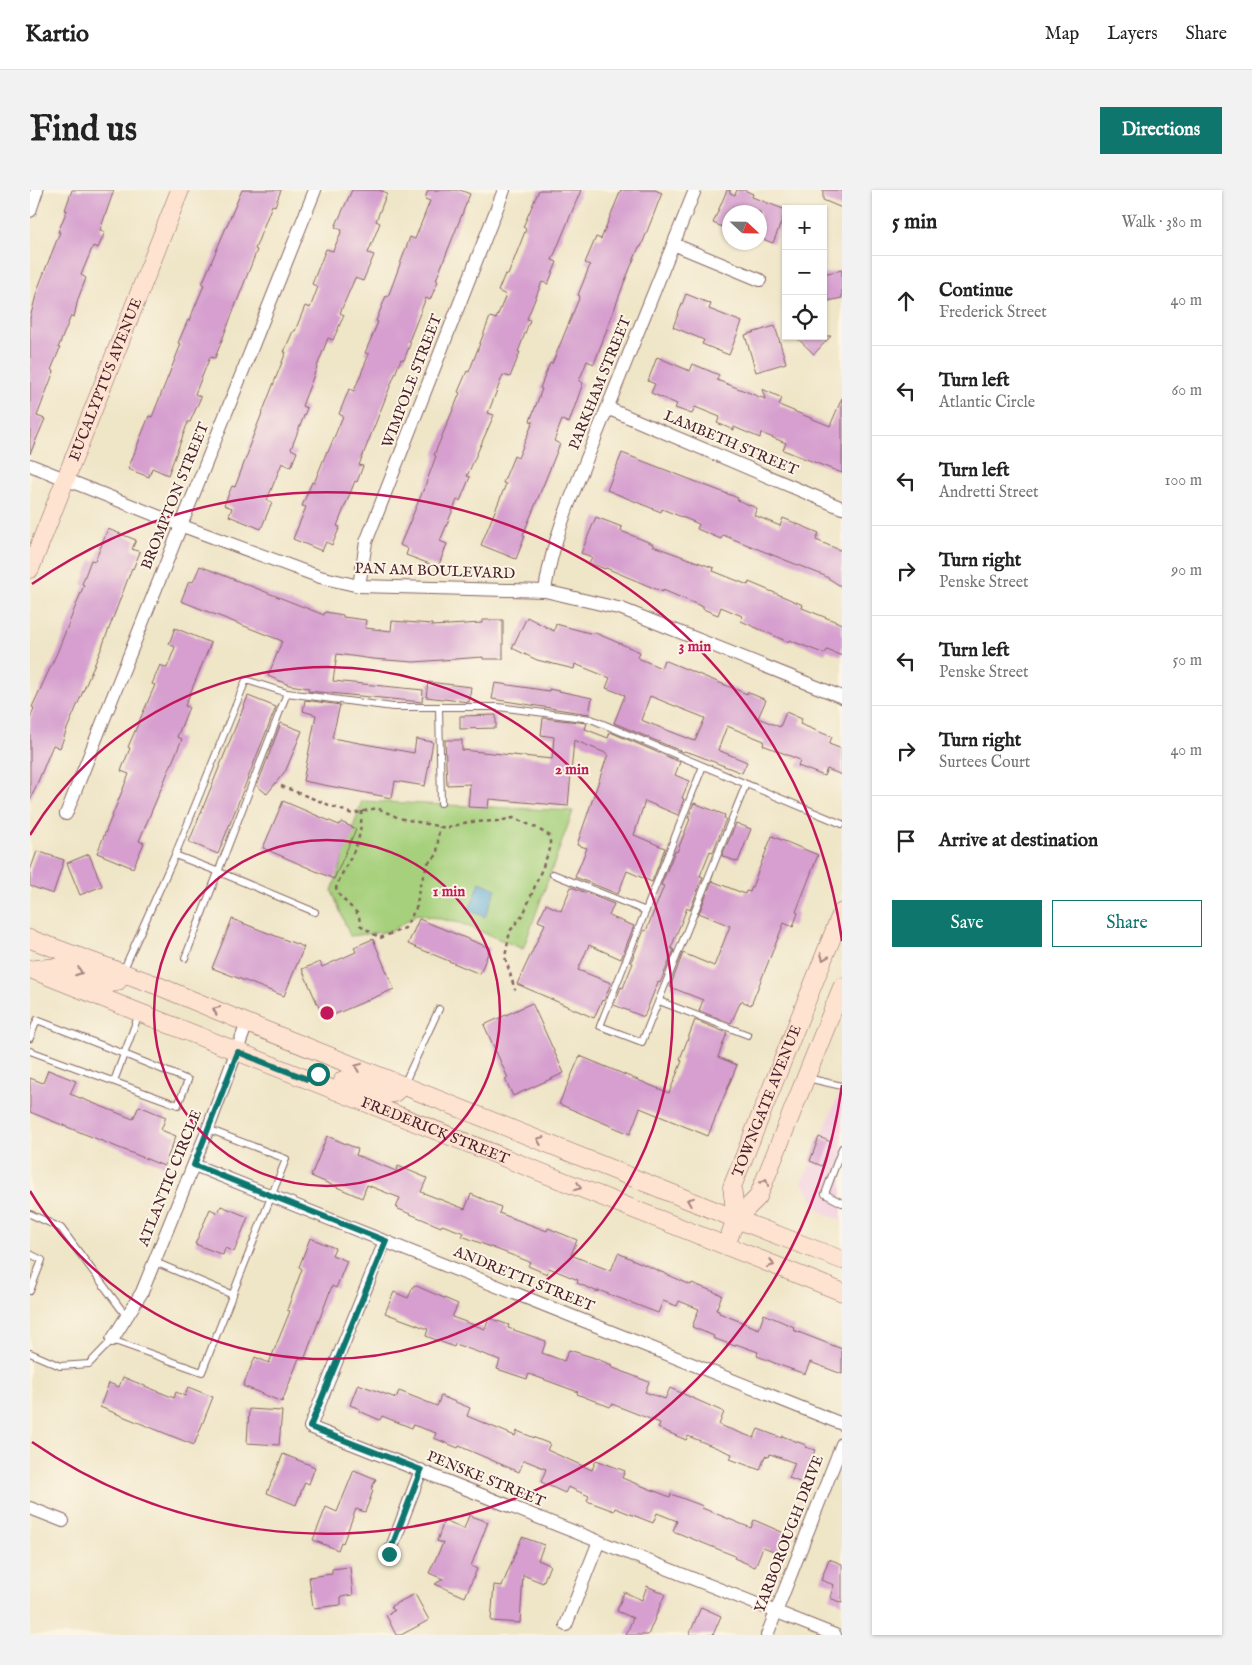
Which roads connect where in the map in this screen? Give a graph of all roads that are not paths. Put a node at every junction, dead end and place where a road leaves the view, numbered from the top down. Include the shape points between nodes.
1 (37, 190) edge
2 (180, 190) edge
3 (315, 190) edge
4 (504, 190) edge
5 (695, 190) edge
6 (30, 211) edge
7 (673, 244) junction
8 (760, 280) dead end
9 (607, 408) junction
10 (30, 465) edge
11 (66, 480) junction
12 (842, 508) edge
13 (180, 525) junction
14 (30, 569) edge
15 (359, 586) junction
16 (545, 591) junction
17 (287, 693) junction
18 (842, 697) edge
19 (439, 707) junction
20 (703, 766) junction
21 (746, 784) junction
22 (441, 803) dead end
23 (66, 814) dead end
24 (842, 824) edge
25 (175, 855) junction
26 (219, 872) junction
27 (553, 874) dead end
28 (646, 911) junction
29 (315, 912) dead end
30 (842, 912) edge
31 (30, 939) edge
32 (186, 958) dead end
33 (31, 969) edge
34 (122, 972) junction
35 (842, 987) edge
36 (659, 1001) junction
37 (439, 1009) dead end
38 (139, 1013) junction
39 (247, 1023) junction
40 (748, 1035) dead end
41 (30, 1038) edge
42 (30, 1051) edge
43 (238, 1052) junction
44 (124, 1054) junction
45 (806, 1078) junction
46 (307, 1079) junction
47 (114, 1081) junction
48 (403, 1085) junction
49 (842, 1086) edge
50 (208, 1129) junction
51 (842, 1148) edge
52 (194, 1165) junction
53 (272, 1196) junction
54 (842, 1204) edge
55 (30, 1214) edge
56 (736, 1220) junction
57 (386, 1241) junction
58 (726, 1245) junction
59 (30, 1254) edge
60 (842, 1260) edge
61 (154, 1262) junction
62 (30, 1291) edge
63 (842, 1292) edge
64 (233, 1295) junction
65 (127, 1317) junction
66 (112, 1340) junction
67 (30, 1353) edge
68 (842, 1424) edge
69 (842, 1444) edge
70 (421, 1470) junction
71 (30, 1508) edge
72 (63, 1521) dead end
73 (599, 1541) junction
74 (389, 1554) dead end
75 (776, 1612) junction
76 (566, 1624) dead end
77 (767, 1635) edge
78 (835, 1635) edge

1 - 6 street
2 - 11 main road, EUCALYPTUS AVENUE
3 - 13 street, BROMPTON STREET
4 - 15 street, WIMPOLE STREET via 366,542
5 - 7 street, PARKHAM STREET
7 - 8 street
7 - 9 street, PARKHAM STREET
9 - 12 street, LAMBETH STREET
9 - 16 street, PARKHAM STREET via 556,537
10 - 11 street, PAN AM BOULEVARD
11 - 13 street, PAN AM BOULEVARD
11 - 14 main road, EUCALYPTUS AVENUE
13 - 15 street, PAN AM BOULEVARD via 320,577
13 - 23 street, BROMPTON STREET
15 - 16 street, PAN AM BOULEVARD
16 - 18 street, PAN AM BOULEVARD via 622,609
17 - 19 lane via 393,707
17 - 25 lane via 246,680
17 - 26 lane
19 - 20 lane via 498,707 591,719
19 - 22 lane
20 - 21 lane
20 - 28 lane
21 - 24 lane
21 - 36 lane
25 - 26 lane
25 - 34 lane
26 - 29 lane
26 - 32 lane
27 - 28 lane
28 - 36 lane via 600,1026 642,1042
30 -> 56 main road, TOWNGATE AVENUE via 732,1187
31 - 34 main road, FREDERICK STREET
33 -> 34 main road via 69,968 112,983 120,980
33 - 38 main road, FREDERICK STREET
39 -> 34 main road, FREDERICK STREET
35 - 45 main road, TOWNGATE AVENUE
36 - 40 lane
37 - 48 lane
38 - 43 main road, FREDERICK STREET
38 - 44 lane
39 - 43 street, ATLANTIC CIRCLE
48 -> 39 main road, FREDERICK STREET
41 - 44 lane via 37,1020
42 - 47 lane
43 - 46 main road, FREDERICK STREET
43 - 50 street, ATLANTIC CIRCLE
44 - 47 lane
44 - 47 lane via 188,1080 178,1105
45 - 49 lane
56 -> 45 main road, TOWNGATE AVENUE via 758,1197
46 - 48 main road via 318,1074 328,1075 386,1094 396,1092
46 -> 58 main road, FREDERICK STREET
56 -> 48 main road, FREDERICK STREET
50 - 52 street, ATLANTIC CIRCLE
50 - 53 lane via 286,1159
51 - 54 lane via 825,1194
52 - 53 street, ANDRETTI STREET
52 - 61 street, ATLANTIC CIRCLE
53 - 57 street, ANDRETTI STREET
53 - 64 lane
55 - 65 lane via 61,1228
56 - 58 main road
56 - 60 main road, FREDERICK STREET
57 - 68 street, ANDRETTI STREET
57 - 70 street, PENSKE STREET via 310,1427
58 -> 63 main road, FREDERICK STREET
59 - 62 lane via 42,1260
61 - 64 lane
61 - 65 street, ATLANTIC CIRCLE
64 - 66 lane via 202,1372
65 - 66 street, ATLANTIC CIRCLE
66 - 67 lane via 89,1364 60,1366
69 - 75 street, YARBOROUGH DRIVE
70 - 73 street, PENSKE STREET
70 - 74 street
71 - 72 street
73 - 75 street, PENSKE STREET
73 - 76 street
75 - 77 street, YARBOROUGH DRIVE
75 - 78 street, PENSKE STREET

